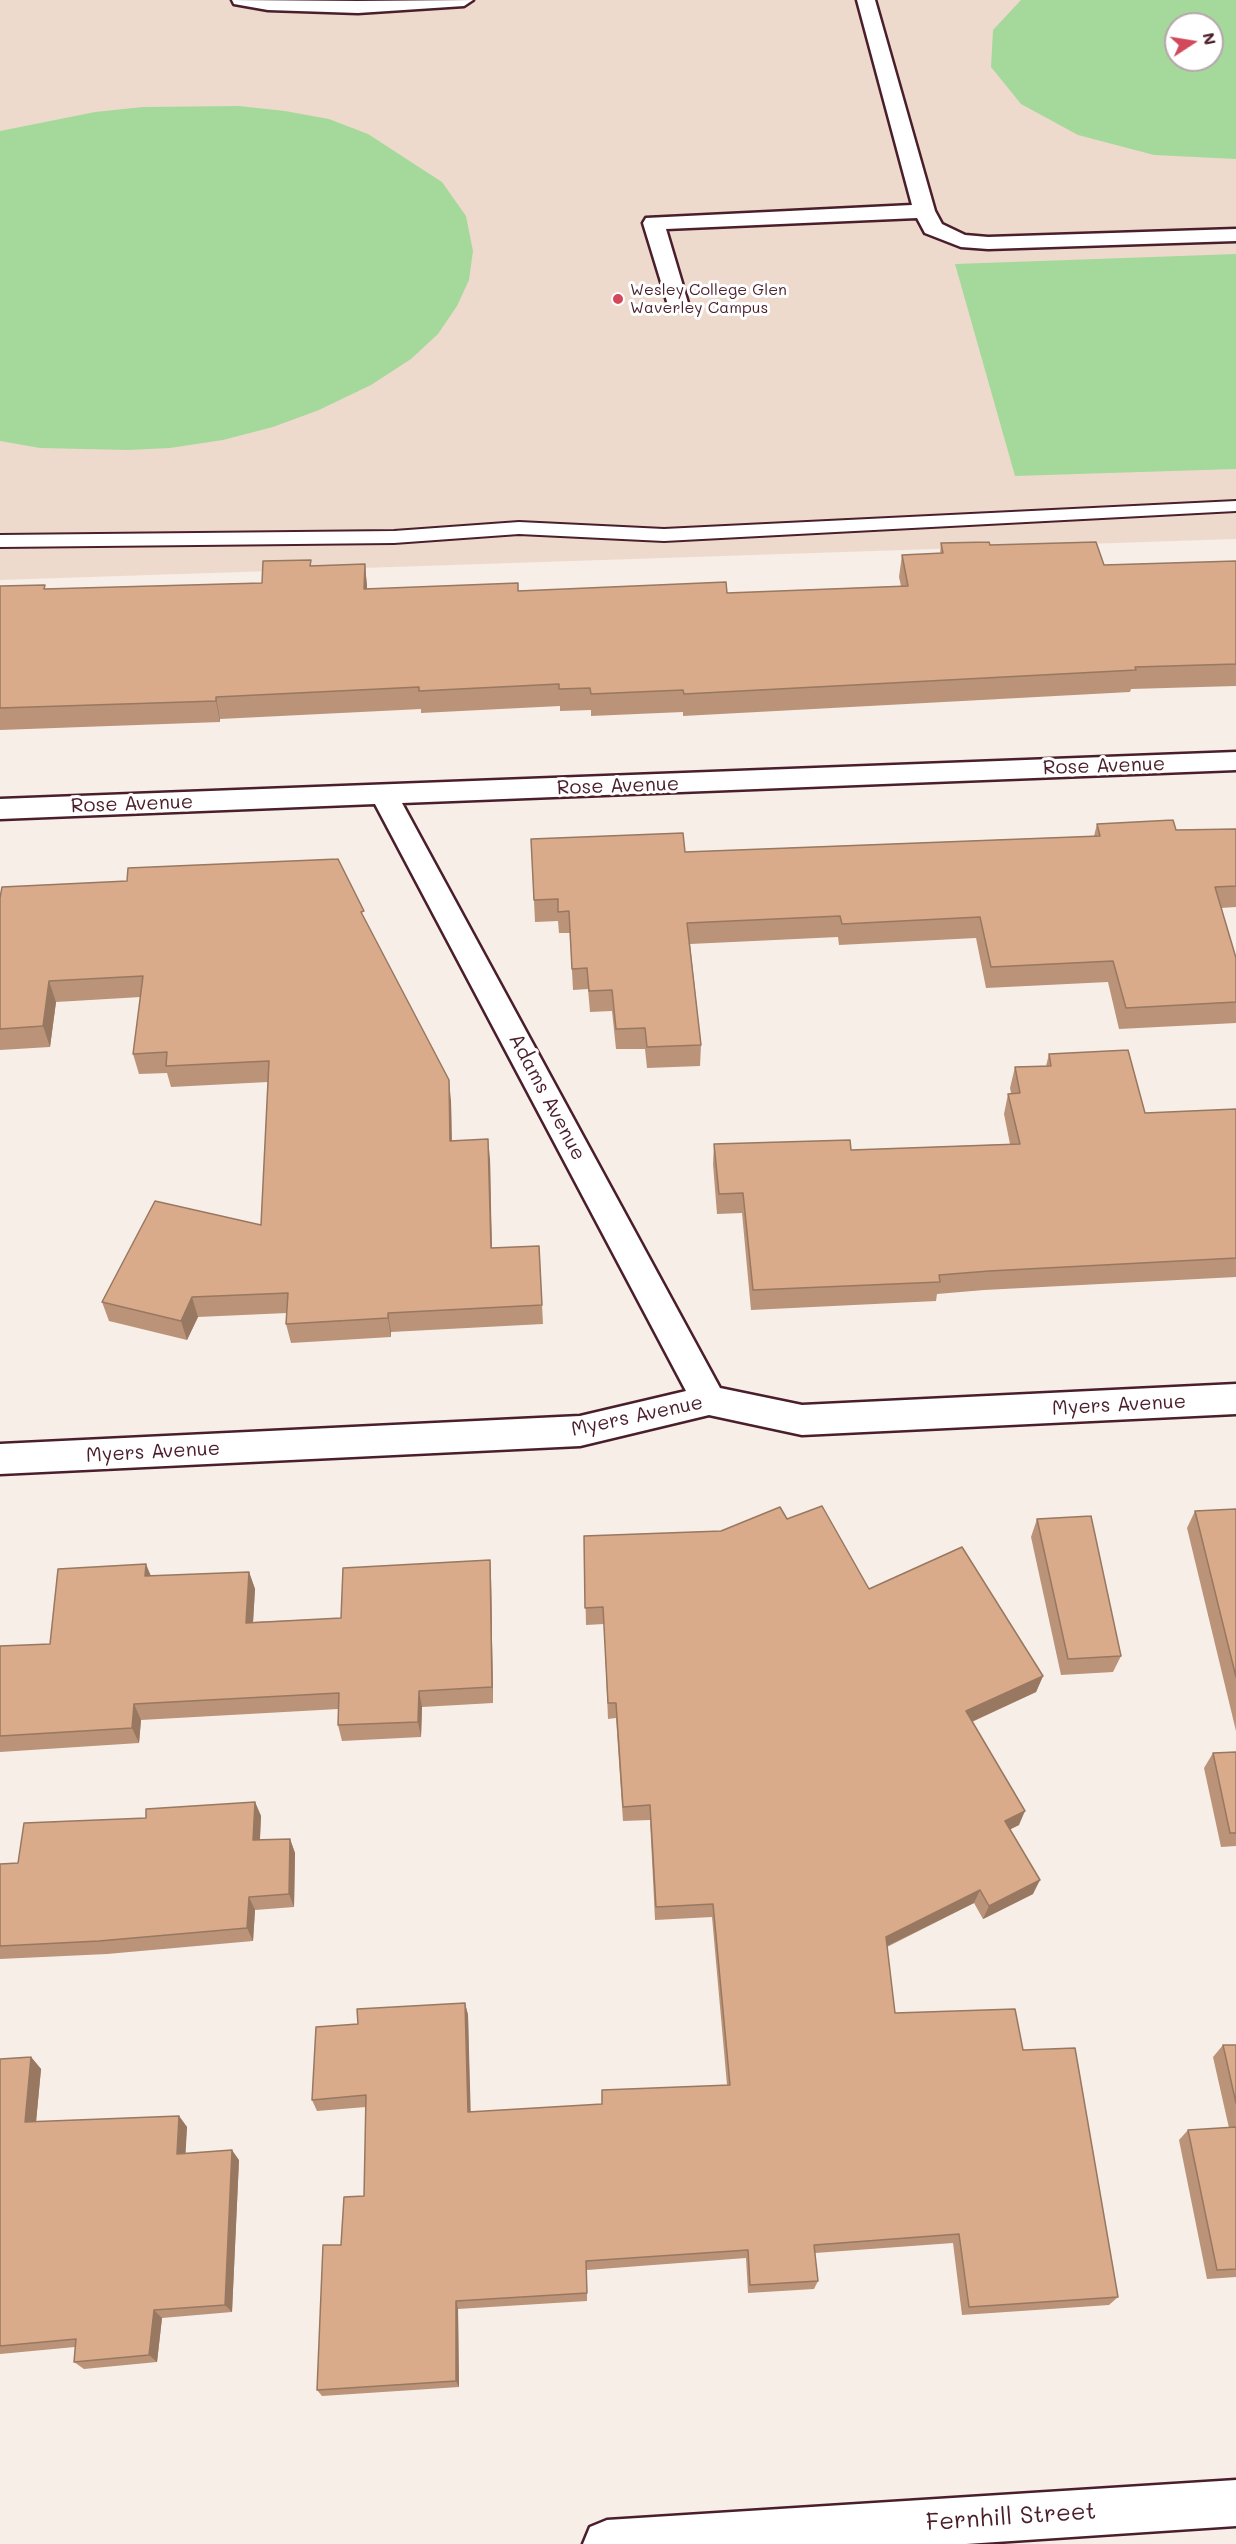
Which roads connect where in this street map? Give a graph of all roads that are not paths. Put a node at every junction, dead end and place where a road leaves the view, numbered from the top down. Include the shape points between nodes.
1 (241, 0) edge
2 (464, 0) edge
3 (866, 0) edge
4 (924, 211) junction
5 (1236, 235) edge
6 (677, 303) dead end
7 (1236, 506) edge
8 (0, 541) edge
9 (1236, 761) edge
10 (384, 795) junction
11 (0, 809) edge
12 (1236, 1399) edge
13 (709, 1400) junction
14 (0, 1459) edge
15 (1236, 2502) edge
16 (607, 2544) edge

1 - 2 street via 358,7
3 - 4 street
4 - 5 street via 933,228 970,242
4 - 6 street via 654,223
7 - 8 lane via 664,535 519,528 394,537
9 - 10 street, Rose Avenue
10 - 11 street, Rose Avenue
10 - 13 street, Adams Avenue
12 - 13 street, Myers Avenue via 802,1420
13 - 14 street, Myers Avenue via 580,1431
15 - 16 street, Fernhill Street

